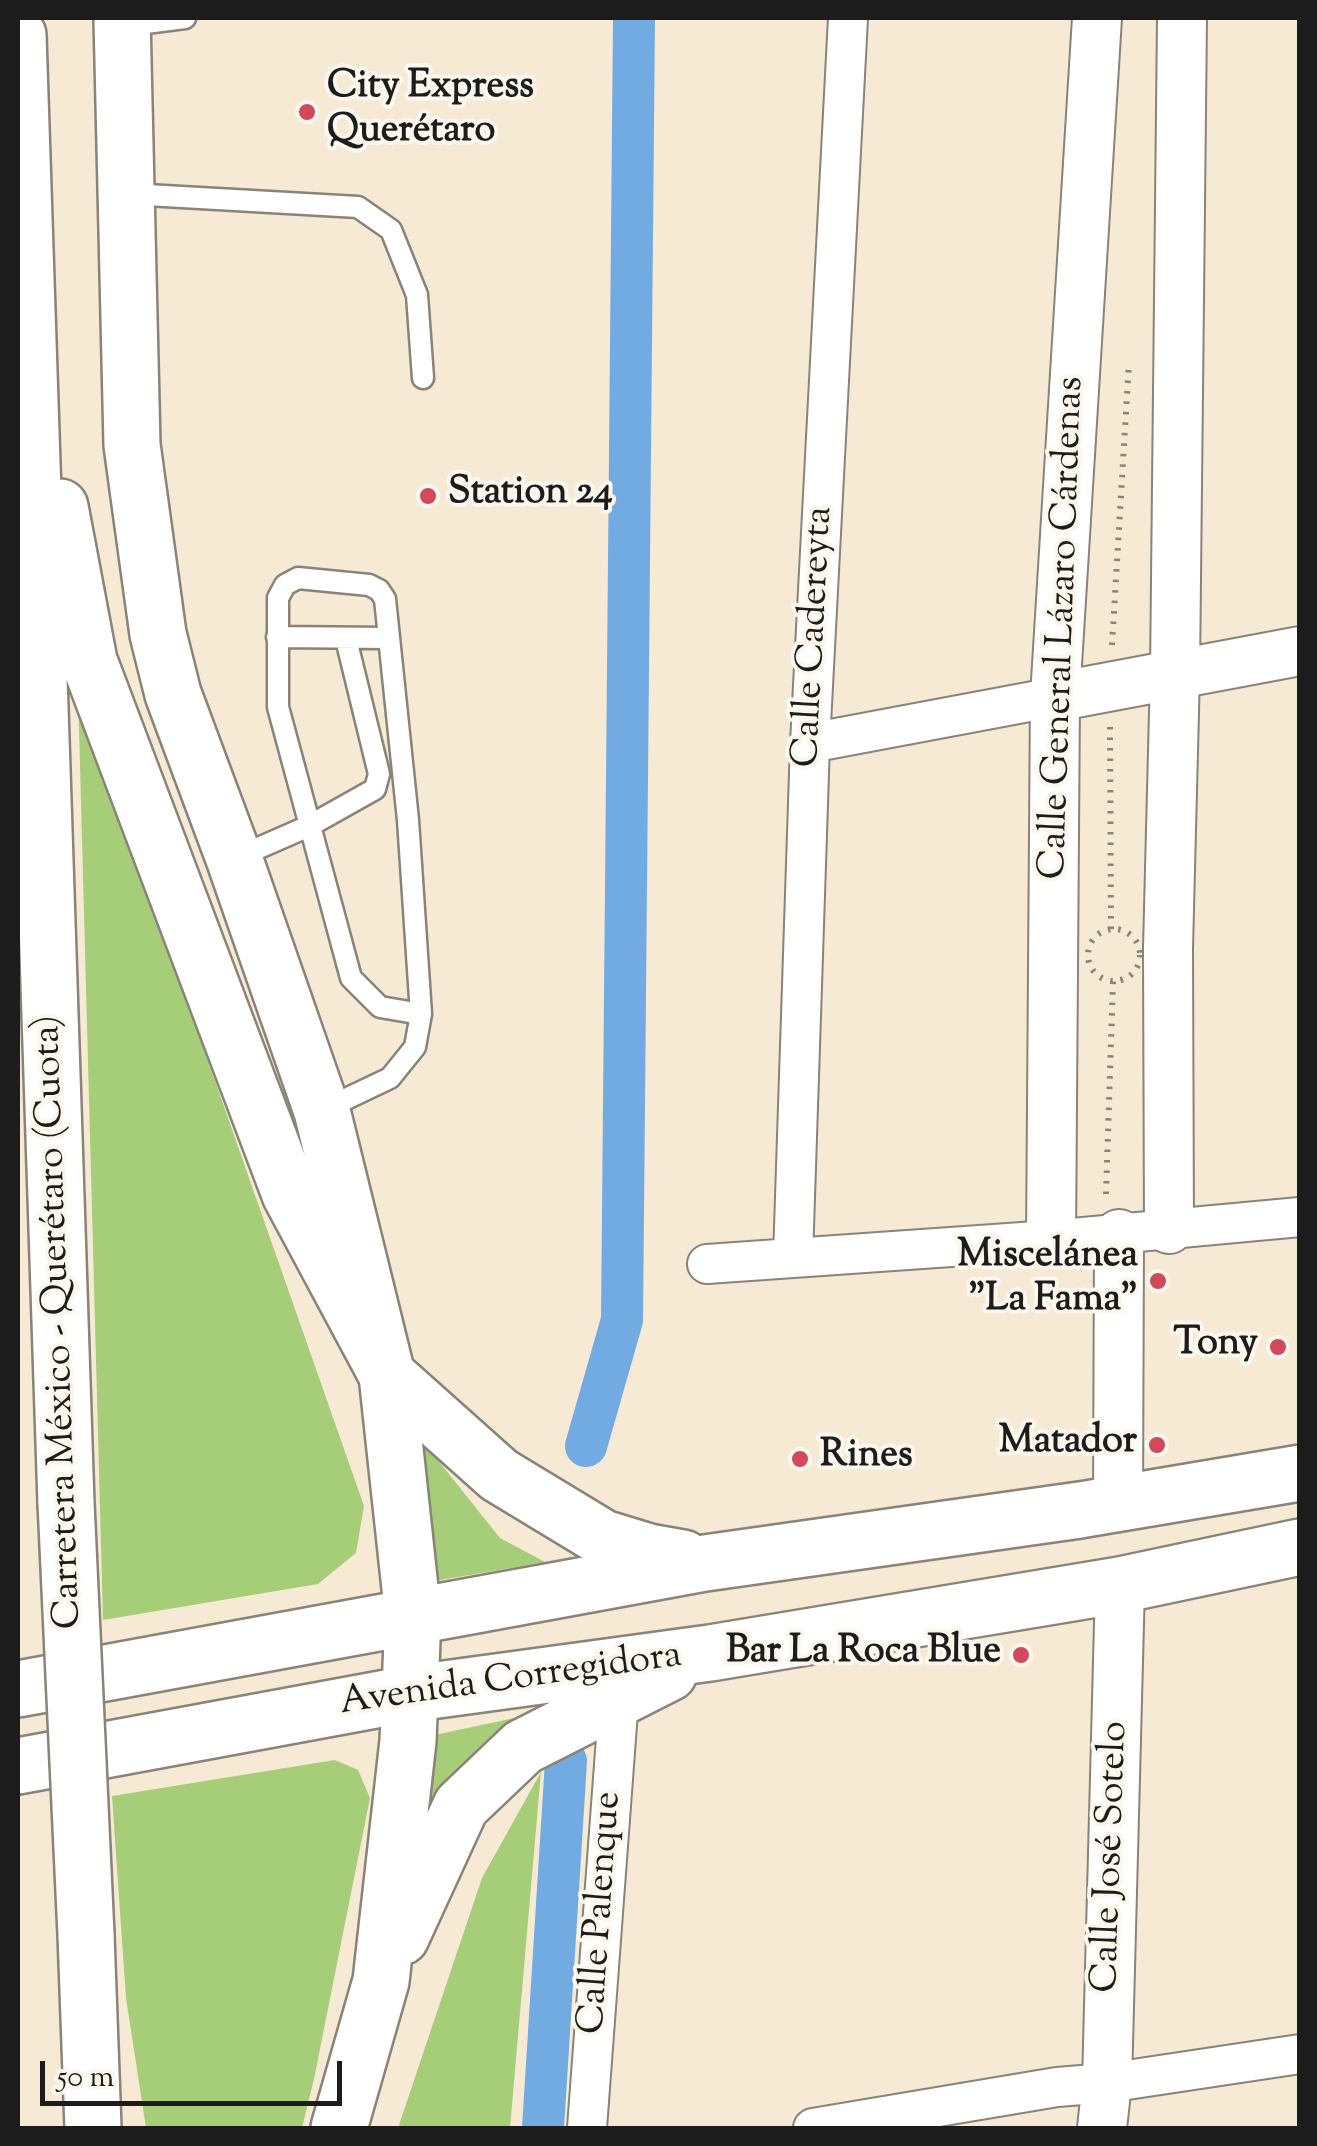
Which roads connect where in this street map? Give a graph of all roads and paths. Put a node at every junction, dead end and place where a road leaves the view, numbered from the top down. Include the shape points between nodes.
1 (39, 18) edge
2 (185, 18) edge
3 (848, 18) edge
4 (1098, 18) edge
5 (1182, 18) edge
6 (122, 22) edge
7 (18, 35) edge
8 (23, 188) junction
9 (126, 194) junction
10 (27, 332) junction
11 (1118, 360) dead end
12 (1139, 360) dead end
13 (1129, 362) junction
14 (424, 378) dead end
15 (278, 638) junction
16 (389, 638) junction
17 (346, 639) junction
18 (1300, 652) edge
19 (1175, 673) junction
20 (1110, 686) junction
21 (1055, 697) junction
22 (810, 743) junction
23 (308, 826) junction
24 (234, 858) junction
25 (1110, 929) junction
26 (1113, 981) junction
27 (421, 1014) junction
28 (322, 1111) junction
29 (1300, 1217) edge
30 (1170, 1230) junction
31 (1112, 1234) junction
32 (1051, 1240) junction
33 (793, 1258) junction
34 (706, 1264) dead end
35 (387, 1376) junction
36 (1300, 1473) edge
37 (1118, 1504) junction
38 (1300, 1547) edge
39 (706, 1562) junction
40 (1120, 1585) junction
41 (413, 1616) junction
42 (710, 1653) junction
43 (18, 1688) edge
44 (408, 1694) junction
45 (618, 1698) junction
46 (18, 1766) edge
47 (381, 1981) junction
48 (1300, 2054) edge
49 (1105, 2106) edge
50 (92, 2128) edge
51 (339, 2128) edge
52 (587, 2128) edge
53 (813, 2128) edge

1 - 8 main road
2 - 6 lane
3 - 22 street, Calle Cadereyta
4 - 21 street, Calle General Lázaro Cárdenas
5 - 19 street
6 - 9 main road
7 - 8 main road, Carretera México - Querétaro (Cuota)
8 - 10 main road, Carretera México - Querétaro (Cuota)
9 - 14 lane via 358,207 390,230 416,295
9 - 24 main road via 132,445 158,634 172,694
10 - 35 main road via 89,661 290,1194
10 - 50 main road, Carretera México - Querétaro (Cuota), bridge
11 - 13 path
12 - 13 path
13 - 20 path
15 - 16 lane via 278,598 298,578 379,590
15 - 17 lane
15 - 23 lane via 278,706
16 - 17 lane
16 - 27 lane
17 - 23 lane via 380,774 375,789
18 - 19 street
19 - 20 street
19 - 30 street
20 - 21 street
20 - 25 path
21 - 22 street
21 - 32 street, Calle General Lázaro Cárdenas
22 - 33 street, Calle Cadereyta
23 - 24 lane
23 - 27 lane via 351,978 380,1007
24 - 28 main road
25 - 26 path via 1088,952 1095,972
25 - 26 path via 1131,935 1140,949 1133,973
26 - 31 path
27 - 28 lane via 415,1047 390,1078
28 - 35 main road
29 - 30 street
30 - 31 street
31 - 32 street
31 - 37 street
32 - 33 street
33 - 34 street
35 - 39 main road via 499,1475 603,1538
35 - 41 main road
36 - 37 main road, Avenida Corregidora
37 - 39 main road, Avenida Corregidora
38 - 40 main road, Avenida Corregidora
39 - 41 main road, Avenida Corregidora
40 - 42 main road, Avenida Corregidora
40 - 49 street, Calle José Sotelo
41 - 43 main road, Avenida Corregidora
41 - 44 main road
42 - 44 main road, Avenida Corregidora
42 - 45 main road
44 - 46 main road, Avenida Corregidora
44 - 47 main road
45 - 47 main road via 523,1747 460,1806
45 - 52 street, Calle Palenque
47 - 51 main road
48 - 49 street
49 - 53 street via 1057,2087

